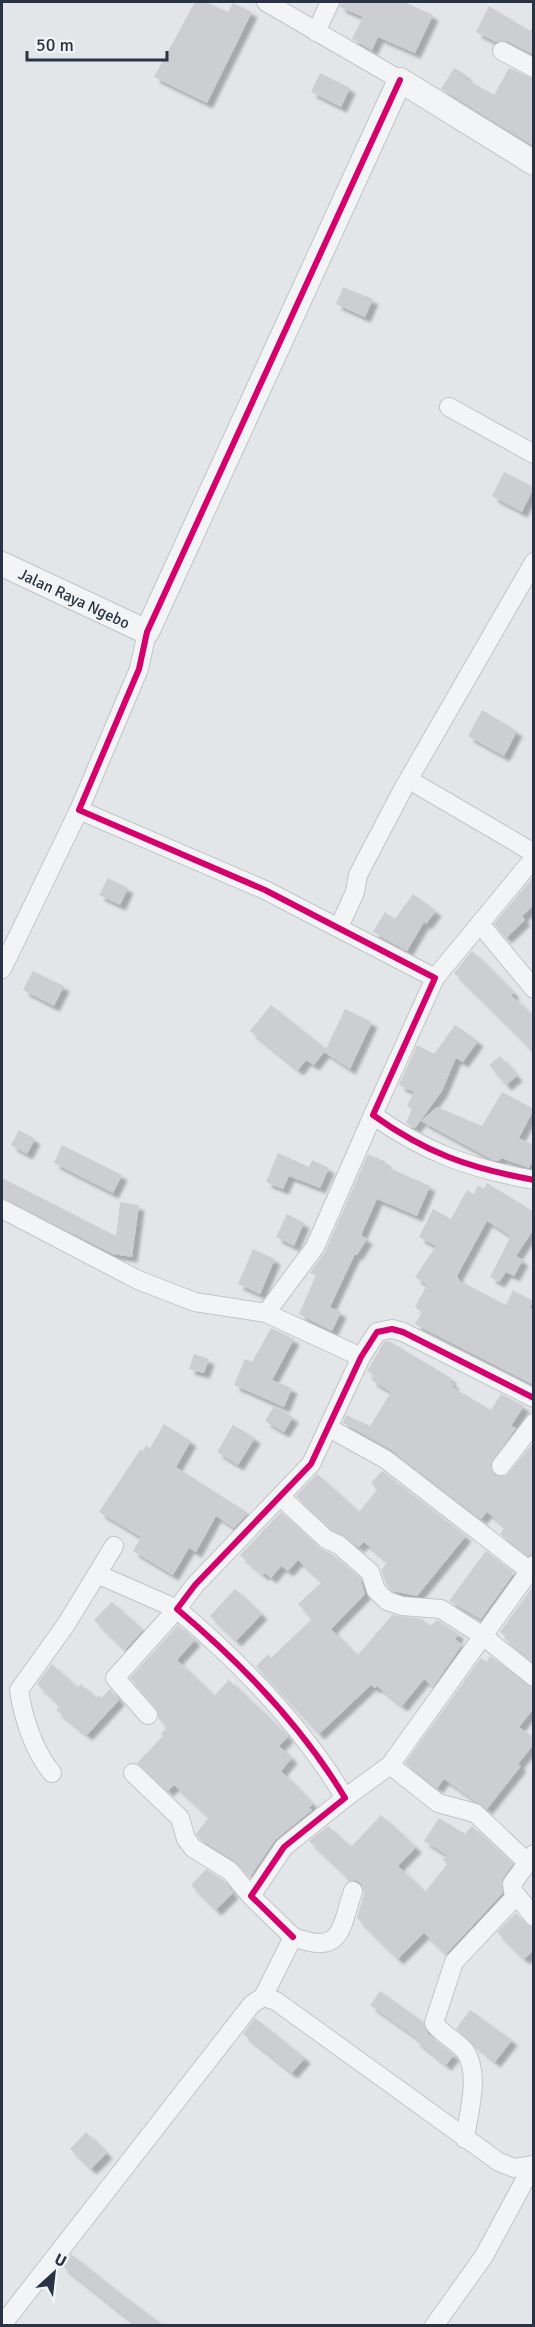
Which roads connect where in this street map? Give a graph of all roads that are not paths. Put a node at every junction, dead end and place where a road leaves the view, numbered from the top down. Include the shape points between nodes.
1 (266, 2) edge
2 (330, 2) edge
3 (316, 32) junction
4 (502, 51) dead end
5 (534, 68) edge
6 (400, 80) junction
7 (534, 163) edge
8 (449, 407) dead end
9 (534, 454) edge
10 (534, 562) edge
11 (2, 564) edge
12 (147, 632) junction
13 (418, 785) dead end
14 (79, 810) junction
15 (534, 853) edge
16 (534, 858) edge
17 (480, 924) junction
18 (339, 927) junction
19 (2, 969) edge
20 (435, 978) junction
21 (534, 989) edge
22 (373, 1115) junction
23 (534, 1180) edge
24 (2, 1209) edge
25 (266, 1313) junction
26 (361, 1357) junction
27 (534, 1398) edge
28 (534, 1423) edge
29 (329, 1428) junction
30 (501, 1466) dead end
31 (281, 1497) junction
32 (114, 1546) dead end
33 (532, 1568) edge
34 (97, 1574) junction
35 (177, 1609) junction
36 (483, 1636) junction
37 (534, 1677) edge
38 (148, 1715) dead end
39 (390, 1765) junction
40 (52, 1773) dead end
41 (133, 1773) dead end
42 (345, 1798) junction
43 (530, 1858) edge
44 (353, 1892) dead end
45 (251, 1896) junction
46 (516, 1896) junction
47 (534, 1917) edge
48 (293, 1937) junction
49 (263, 1997) junction
50 (465, 2139) junction
51 (533, 2165) edge
52 (2, 2325) edge
53 (434, 2325) edge

1 - 3 street
2 - 3 street
3 - 6 street
4 - 5 street
6 - 7 street
6 - 12 street
8 - 9 street
10 - 18 street via 403,789 358,875 356,892
11 - 12 street, Jalan Raya Ngebo
12 - 14 street via 139,669
13 - 15 street
14 - 18 street via 265,890
14 - 19 street
16 - 17 street
17 - 20 street
17 - 21 street
18 - 20 street
20 - 22 street
22 - 23 street via 425,1149 452,1161
22 - 25 street via 315,1247
24 - 25 street via 138,1280 195,1302
25 - 26 street
26 - 27 street via 377,1332 392,1329
26 - 29 street
28 - 30 street
29 - 31 street via 311,1464
29 - 33 street via 385,1460
31 - 35 street via 195,1585
31 - 36 street via 326,1539 370,1572 376,1590 387,1601 441,1609
32 - 34 street
33 - 36 street
34 - 35 street
34 - 40 street via 19,1690 34,1741
35 - 38 street via 115,1678
35 - 42 street via 288,1720 326,1765
36 - 37 street
36 - 39 street
39 - 42 street
39 - 43 street via 438,1803 475,1813
41 - 45 street via 180,1818 193,1848 224,1867
42 - 45 street via 284,1848
43 - 46 street via 512,1884
44 - 48 street via 339,1934 332,1942 316,1945
45 - 48 street
46 - 47 street
46 - 50 street via 454,1962 434,2023 464,2050 471,2067
48 - 49 street
49 - 50 street via 276,2001
49 - 52 street via 252,2004
50 - 51 street via 514,2168
51 - 53 street via 484,2256

